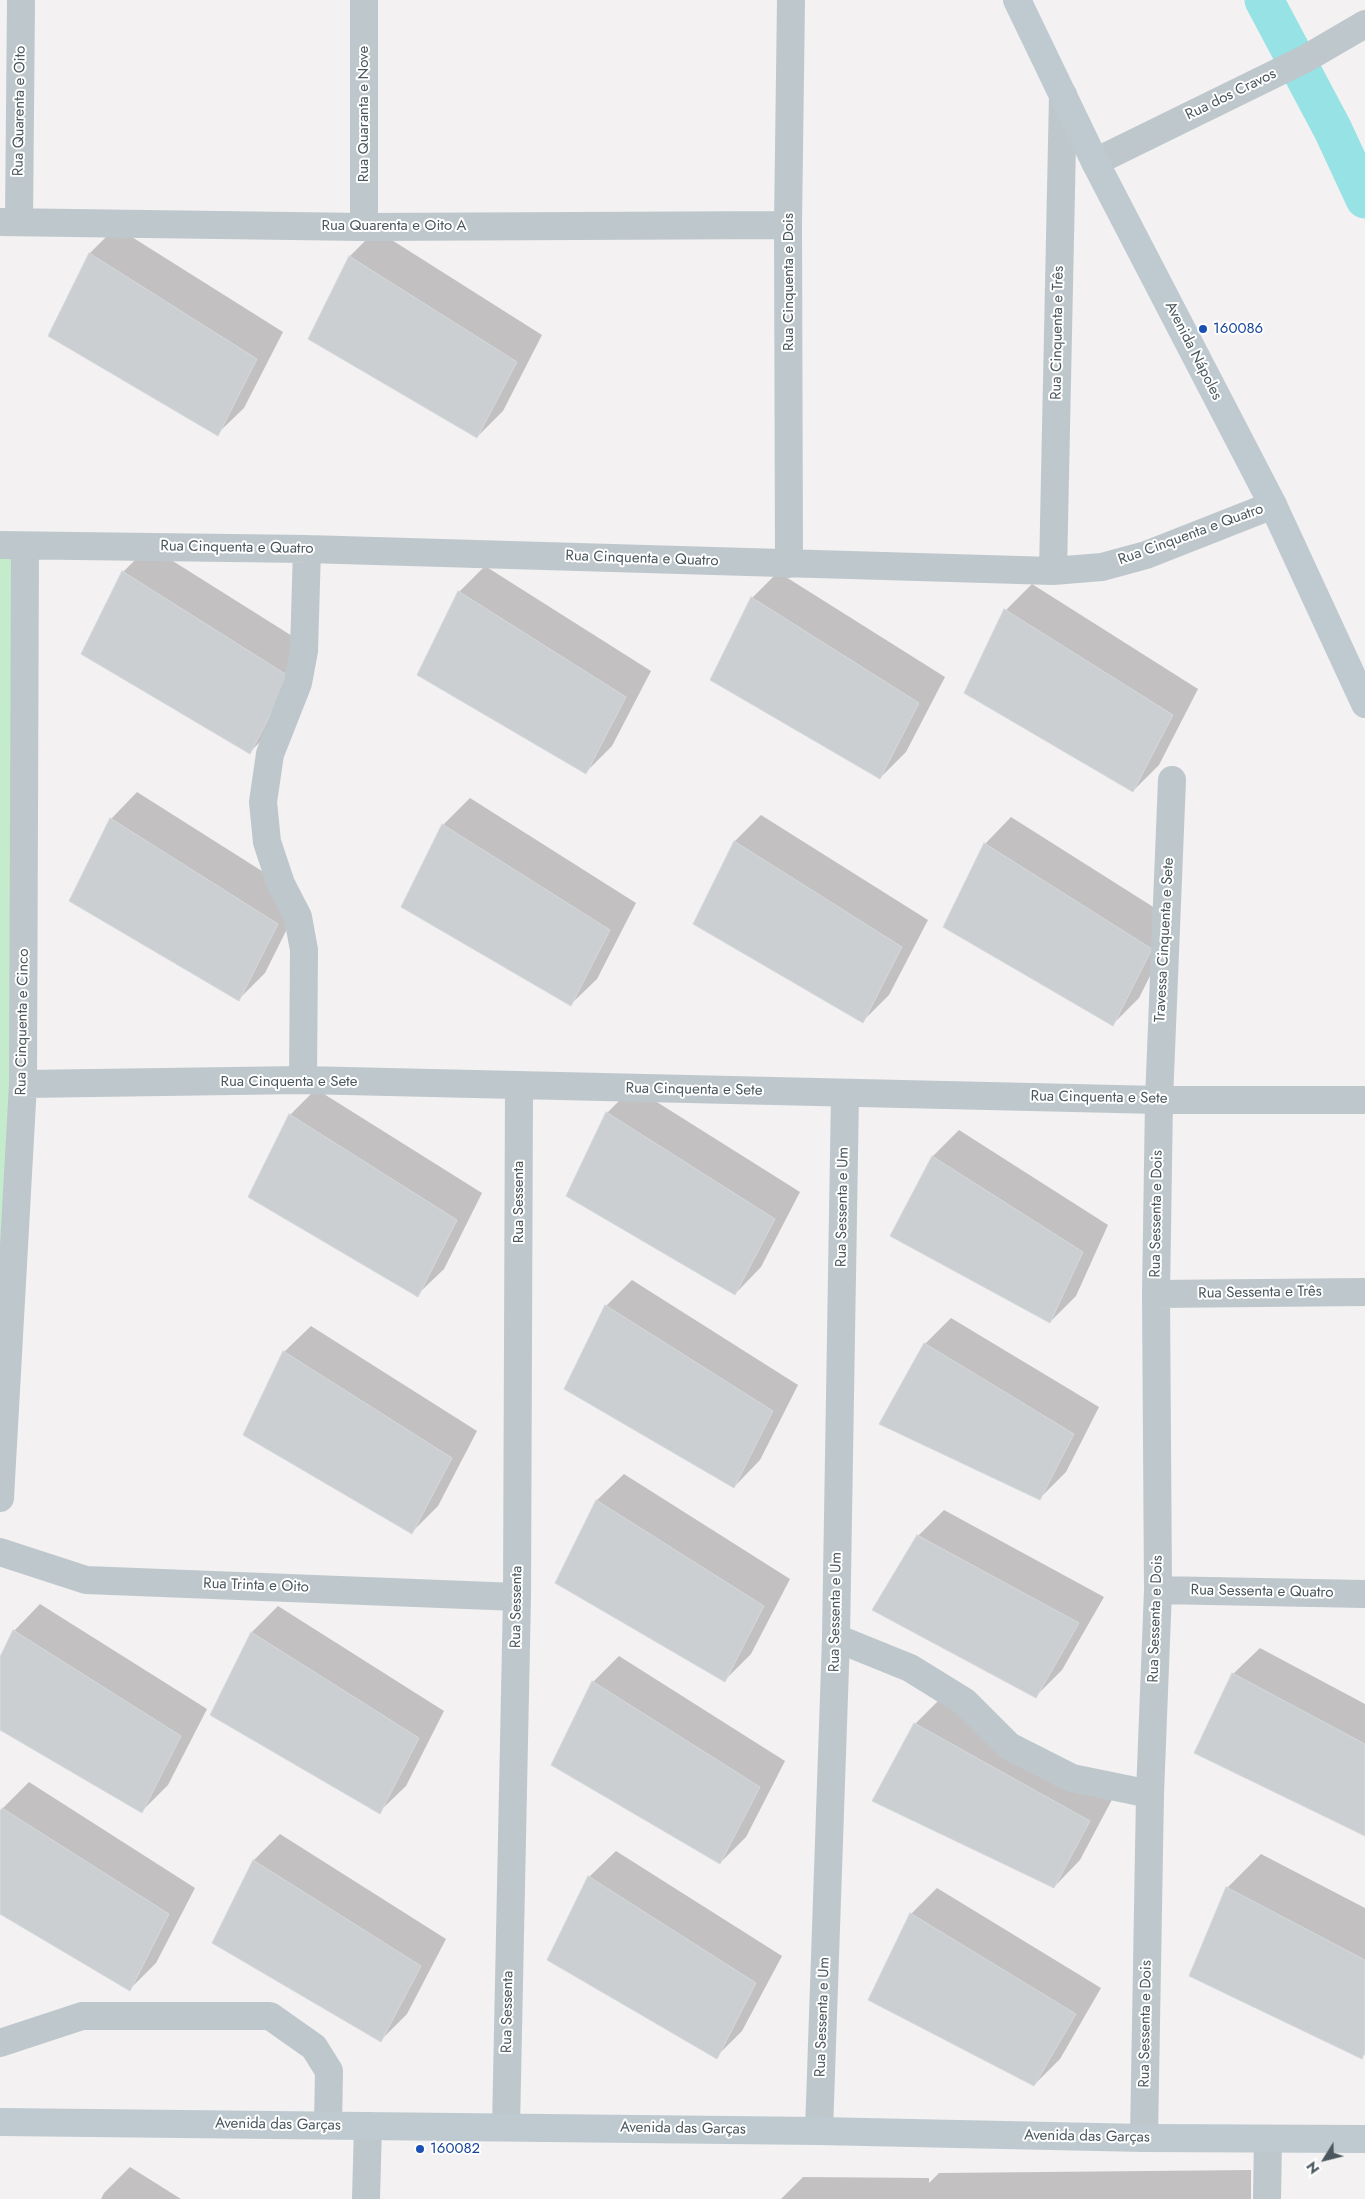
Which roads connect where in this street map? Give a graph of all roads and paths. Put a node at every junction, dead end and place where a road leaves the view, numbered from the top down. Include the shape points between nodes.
1 (21, 0) edge
2 (364, 0) edge
3 (791, 0) edge
4 (1017, 0) edge
5 (1365, 24) edge
6 (1063, 95) junction
7 (1096, 162) junction
8 (9, 222) edge
9 (788, 226) junction
10 (364, 227) junction
11 (1273, 505) junction
12 (12, 546) edge
13 (307, 549) junction
14 (789, 564) junction
15 (1053, 571) junction
16 (1365, 704) edge
17 (1172, 780) dead end
18 (303, 1080) junction
19 (23, 1084) junction
20 (520, 1086) junction
21 (845, 1093) junction
22 (1159, 1100) junction
23 (1365, 1100) edge
24 (1365, 1292) edge
25 (1156, 1294) junction
26 (0, 1498) edge
27 (0, 1552) edge
28 (1158, 1590) junction
29 (1365, 1594) edge
30 (517, 1597) junction
31 (836, 1638) junction
32 (1150, 1794) junction
33 (0, 2043) edge
34 (0, 2122) edge
35 (328, 2125) junction
36 (368, 2126) junction
37 (506, 2127) junction
38 (819, 2131) junction
39 (1144, 2138) junction
40 (1268, 2139) junction
41 (1365, 2139) edge
42 (366, 2199) edge
43 (1267, 2199) edge

1 - 8 street, Rua Quarenta e Oito
2 - 10 street, Rua Quaranta e Nove
3 - 9 street, Rua Cinquenta e Dois
4 - 6 main road, Avenida Nápoles
5 - 7 street, Rua dos Cravos via 1294,64
6 - 7 main road, Avenida Nápoles
6 - 15 street, Rua Cinquenta e Três
7 - 11 main road, Avenida Nápoles
8 - 10 street, Rua Quarenta e Oito A
9 - 10 street, Rua Quarenta e Oito A
9 - 14 street, Rua Cinquenta e Dois
11 - 15 street, Rua Cinquenta e Quatro via 1146,555 1102,566
11 - 16 main road, Avenida Nápoles
12 - 13 street, Rua Cinquenta e Quatro
12 - 19 street, Rua Cinquenta e Cinco
13 - 14 street, Rua Cinquenta e Quatro
13 - 18 street via 304,651 298,683 270,754 263,802 267,842 281,884 298,917 304,950
14 - 15 street, Rua Cinquenta e Quatro
17 - 22 street, Travessa Cinquenta e Sete
18 - 19 street, Rua Cinquenta e Sete
18 - 20 street, Rua Cinquenta e Sete
19 - 26 street, Rua Cinquenta e Cinco
20 - 21 street, Rua Cinquenta e Sete
20 - 30 street, Rua Sessenta
21 - 22 street, Rua Cinquenta e Sete
21 - 31 street, Rua Sessenta e Um
22 - 23 street, Rua Cinquenta e Sete
22 - 25 street, Rua Sessenta e Dois
24 - 25 street, Rua Sessenta e Três
25 - 28 street, Rua Sessenta e Dois
27 - 30 street, Rua Trinta e Oito via 86,1580
28 - 29 street, Rua Sessenta e Quatro
28 - 32 street, Rua Sessenta e Dois
30 - 37 street, Rua Sessenta
31 - 32 street via 910,1668 965,1702 1009,1746 1072,1778
31 - 38 street, Rua Sessenta e Um
32 - 39 street, Rua Sessenta e Dois
33 - 35 street via 82,2016 270,2016 314,2047 329,2071
34 - 35 main road, Avenida das Garças
35 - 36 main road, Avenida das Garças
36 - 37 main road, Avenida das Garças
36 - 42 street
37 - 38 main road, Avenida das Garças
38 - 39 main road, Avenida das Garças
39 - 40 main road, Avenida das Garças
40 - 41 main road, Avenida das Garças
40 - 43 street

